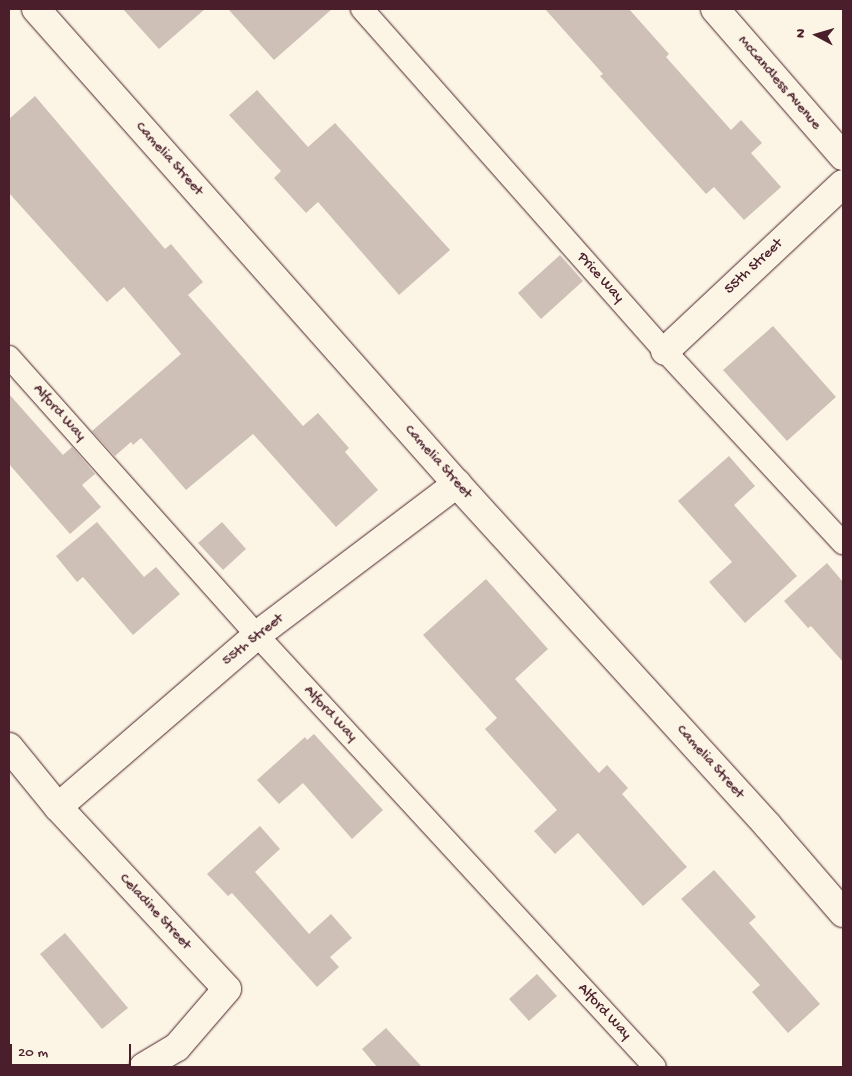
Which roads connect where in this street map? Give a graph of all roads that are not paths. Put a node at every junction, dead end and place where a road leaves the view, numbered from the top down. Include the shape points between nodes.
1 (36, 9) edge
2 (362, 9) edge
3 (715, 9) edge
4 (843, 156) edge
5 (843, 184) edge
6 (665, 351) junction
7 (9, 357) edge
8 (457, 484) junction
9 (843, 543) edge
10 (257, 635) junction
11 (9, 747) edge
12 (58, 807) junction
13 (843, 913) edge
14 (144, 1067) edge
15 (655, 1067) edge

1 - 8 street, Camelia Street
2 - 6 lane, Price Way
3 - 4 street, McCandless Avenue
5 - 6 street, 55th Street
6 - 9 lane, Price Way
7 - 10 lane, Alford Way
8 - 10 street, 55th Street
8 - 13 street, Camelia Street
10 - 12 street, 55th Street
10 - 15 lane, Alford Way
11 - 12 street, Celadine Street
12 - 14 street, Celadine Street via 227,989 177,1046

